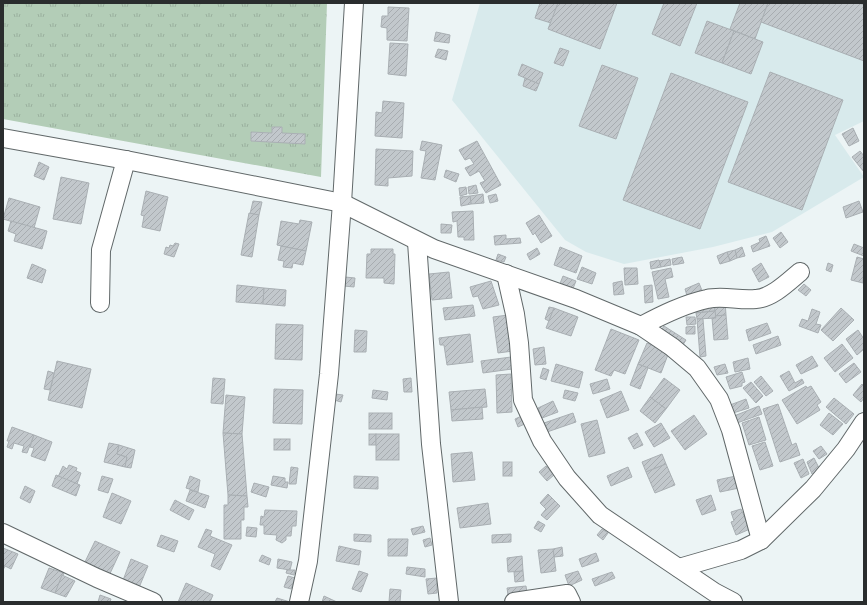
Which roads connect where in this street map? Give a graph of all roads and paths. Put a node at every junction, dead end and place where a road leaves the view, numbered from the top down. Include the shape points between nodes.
1 (354, 3) edge
2 (3, 138) edge
3 (126, 160) junction
4 (342, 203) junction
5 (417, 242) junction
6 (800, 272) dead end
7 (506, 274) junction
8 (100, 303) dead end
9 (641, 326) junction
10 (864, 422) edge
11 (3, 533) edge
12 (761, 540) junction
13 (679, 568) junction
14 (153, 602) edge
15 (298, 602) edge
16 (449, 602) edge
17 (514, 602) edge
18 (571, 602) edge
19 (733, 602) edge

1 - 4 street
2 - 3 street
3 - 4 street
3 - 8 street via 101,250
4 - 5 street
4 - 15 street via 329,374 308,561
5 - 7 street
5 - 16 street via 431,444
6 - 9 street via 783,286 757,299 707,298
7 - 9 street
7 - 13 street via 519,343 523,400 542,441 566,478 600,515
9 - 12 street via 697,368 719,399 731,430
10 - 12 street via 846,449 813,489
11 - 14 street
12 - 13 street via 742,550
13 - 19 street
17 - 18 street via 568,594

